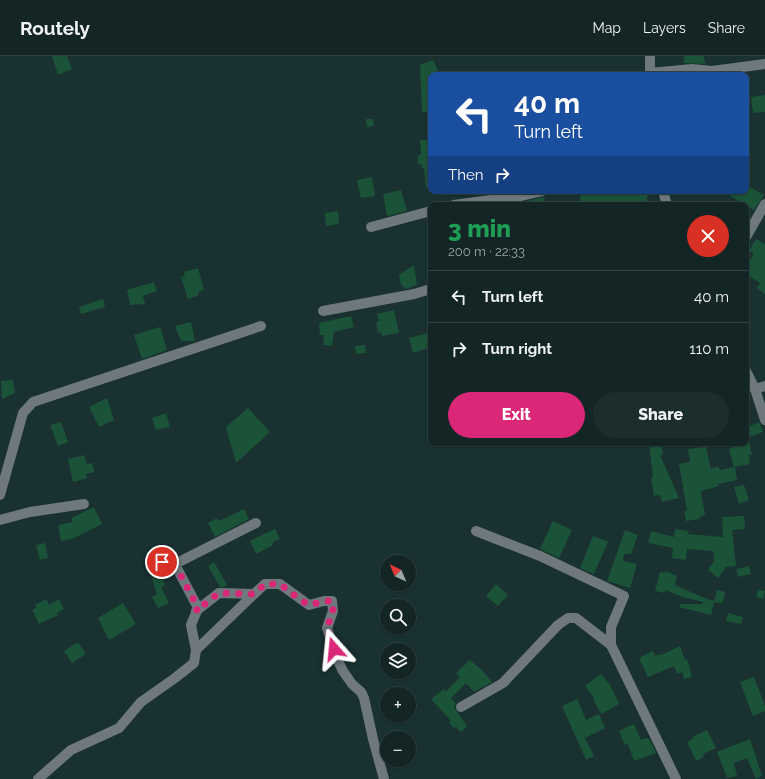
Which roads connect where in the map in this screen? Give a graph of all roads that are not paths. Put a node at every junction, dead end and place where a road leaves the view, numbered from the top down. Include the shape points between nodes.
1 (650, 56) edge
2 (765, 64) edge
3 (650, 72) edge
4 (667, 72) edge
5 (529, 194) edge
6 (476, 202) edge
7 (765, 204) edge
8 (428, 212) edge
9 (371, 227) dead end
10 (749, 232) edge
11 (428, 290) edge
12 (323, 311) dead end
13 (261, 326) dead end
14 (749, 377) edge
15 (765, 386) edge
16 (755, 389) junction
17 (765, 420) edge
18 (0, 495) edge
19 (84, 504) dead end
20 (0, 520) edge
21 (256, 523) dead end
22 (476, 531) dead end
23 (254, 594) junction
24 (196, 611) junction
25 (610, 645) junction
26 (196, 650) junction
27 (461, 707) dead end
28 (38, 779) edge
29 (384, 779) edge
30 (676, 779) edge

1 - 3 street
2 - 4 street via 712,71 692,69
5 - 6 street
7 - 10 street
8 - 9 street
11 - 12 street
13 - 18 street via 33,402 23,413
14 - 16 street
15 - 16 street
16 - 17 street
19 - 20 street via 30,512
21 - 24 street via 166,564 178,570 198,608
22 - 25 street via 540,556 624,596 611,627
23 - 24 street via 219,593
23 - 26 street
23 - 29 street via 265,584 280,584 309,605 332,601 333,611 327,628 343,672 364,698
24 - 26 street via 191,625
25 - 27 street via 576,618 568,618 545,637 503,683
25 - 30 street
26 - 28 street via 194,663 141,702 119,728 71,750

